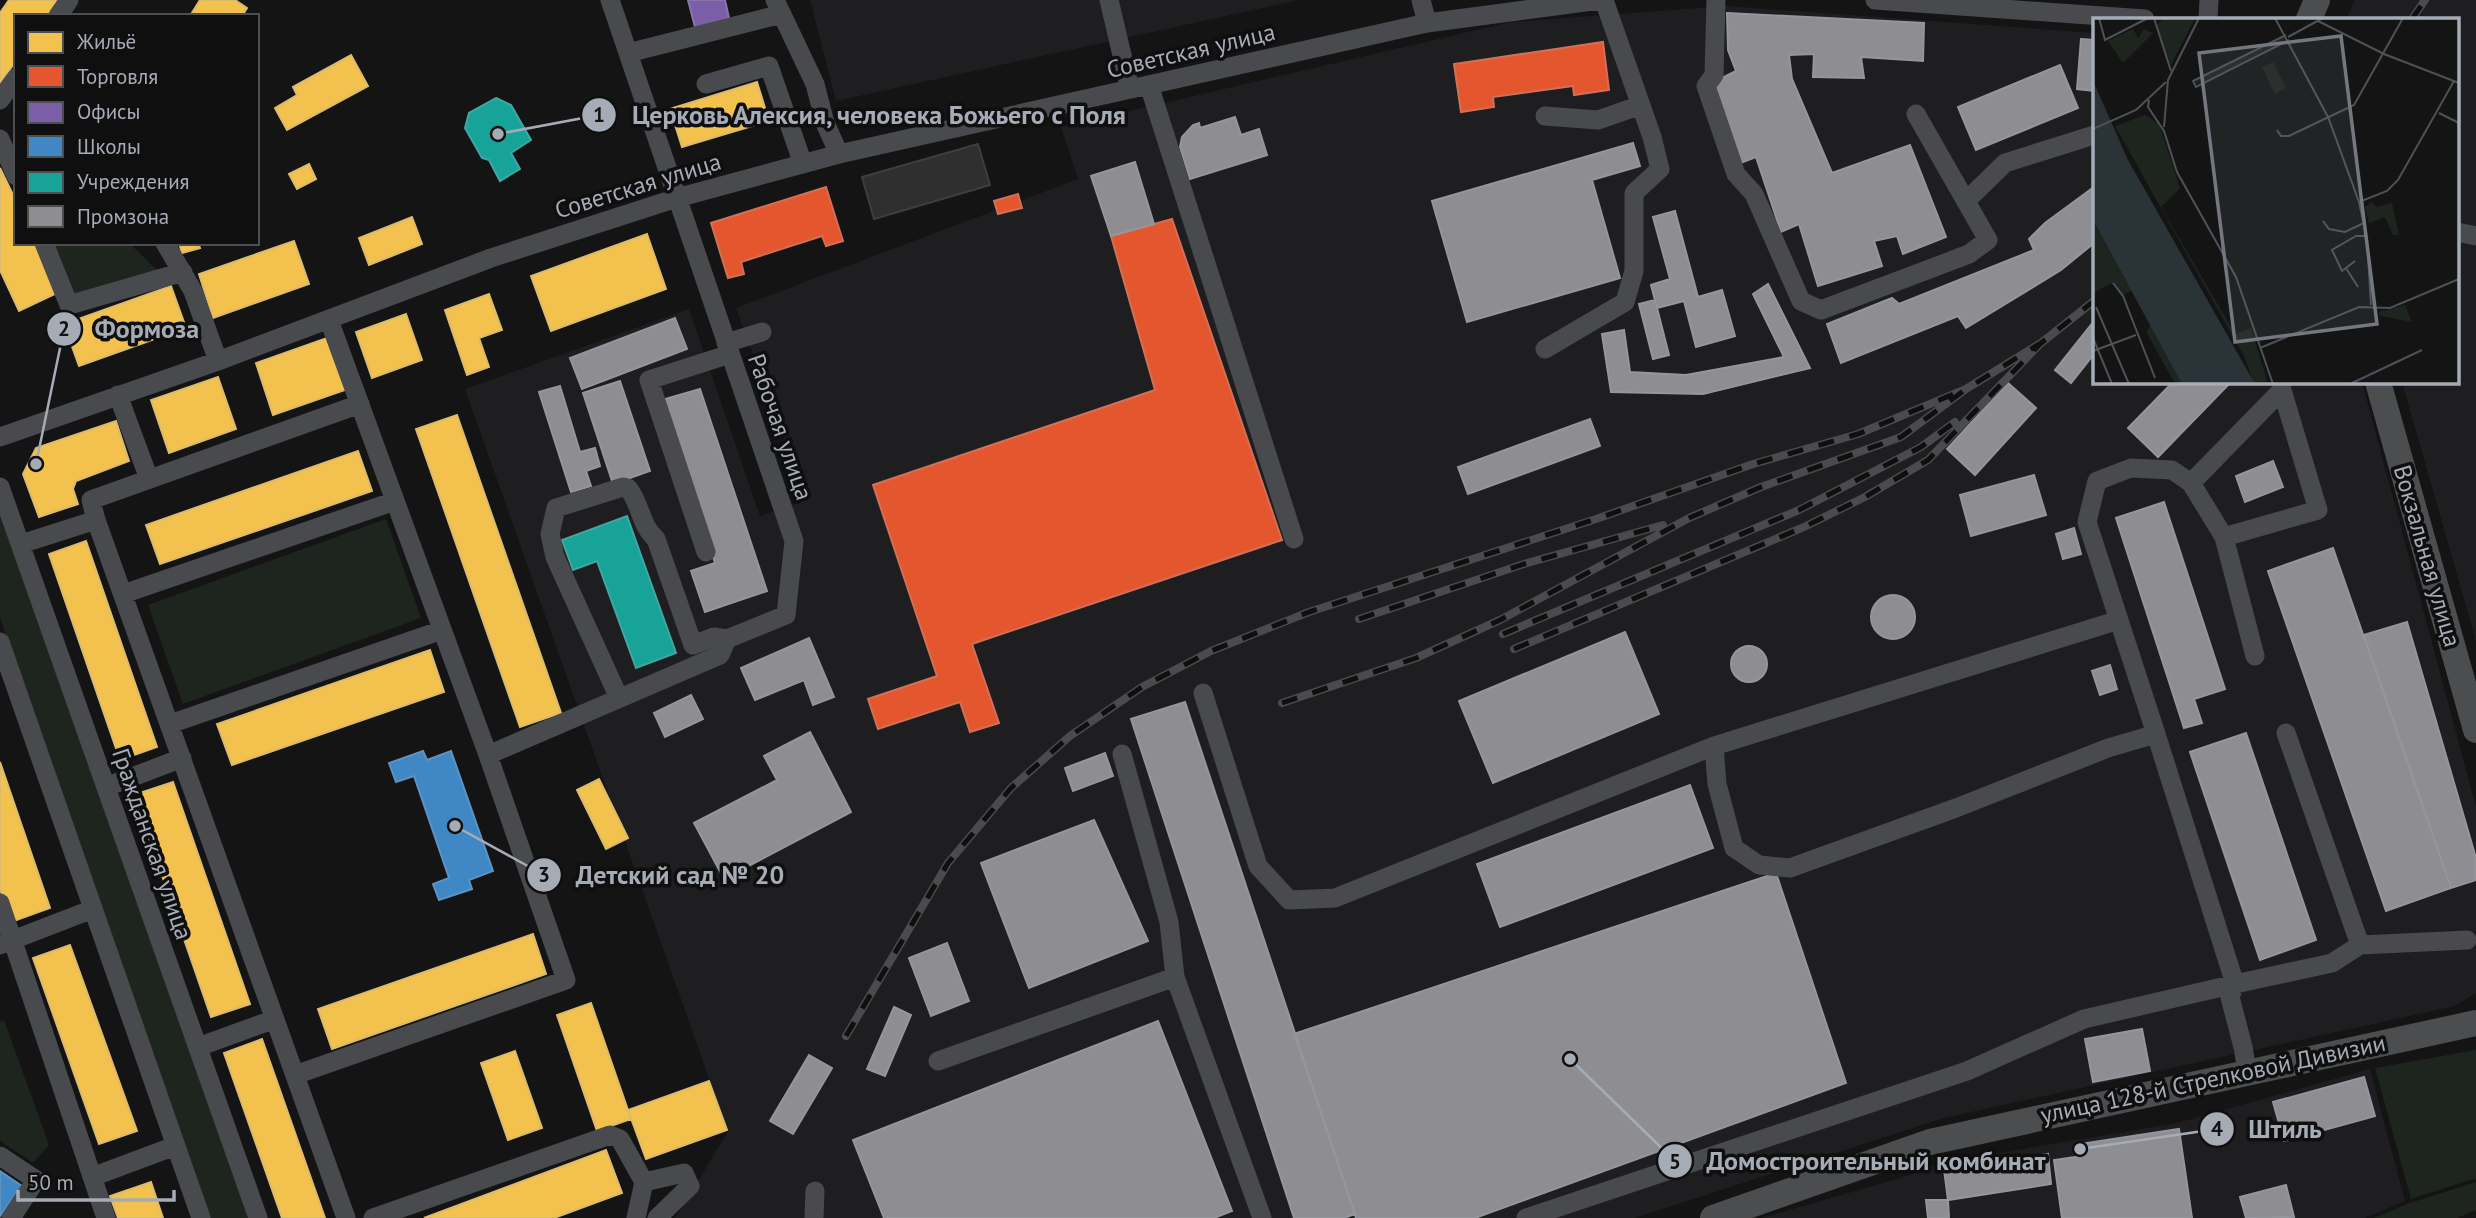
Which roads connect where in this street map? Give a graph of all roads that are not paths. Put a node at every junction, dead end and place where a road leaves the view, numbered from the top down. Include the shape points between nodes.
1 (610, 0) edge
2 (1109, 0) edge
3 (1422, 0) edge
4 (1602, 0) edge
5 (1716, 0) edge
6 (1875, 0) edge
7 (2209, 0) edge
8 (2317, 0) edge
9 (1942, 3) edge
10 (779, 7) edge
11 (2132, 18) edge
12 (2208, 18) edge
13 (2309, 18) edge
14 (1427, 23) junction
15 (628, 53) junction
16 (14, 81) edge
17 (706, 85) dead end
18 (1140, 87) junction
19 (0, 100) edge
20 (1641, 105) junction
21 (1916, 114) dead end
22 (1545, 117) dead end
23 (2093, 136) edge
24 (0, 139) edge
25 (839, 153) junction
26 (803, 164) junction
27 (14, 171) edge
28 (677, 198) junction
29 (1966, 201) junction
30 (2458, 232) edge
31 (2476, 236) edge
32 (45, 245) edge
33 (166, 245) edge
34 (183, 272) junction
35 (329, 320) junction
36 (762, 332) dead end
37 (728, 349) junction
38 (1545, 349) dead end
39 (218, 361) junction
40 (2378, 383) edge
41 (118, 395) junction
42 (360, 404) junction
43 (0, 437) edge
44 (149, 479) junction
45 (2191, 483) junction
46 (0, 487) edge
47 (395, 500) junction
48 (96, 520) junction
49 (2224, 537) junction
50 (1294, 539) dead end
51 (21, 544) junction
52 (706, 552) dead end
53 (123, 594) junction
54 (2119, 620) junction
55 (442, 630) junction
56 (727, 639) junction
57 (0, 642) edge
58 (2255, 656) dead end
59 (6, 677) edge
60 (1203, 693) dead end
61 (619, 698) junction
62 (2472, 699) edge
63 (170, 724) junction
64 (2476, 730) edge
65 (2286, 733) dead end
66 (2156, 734) junction
67 (1714, 746) junction
68 (1122, 754) dead end
69 (488, 755) junction
70 (182, 758) junction
71 (106, 787) junction
72 (0, 903) edge
73 (93, 909) junction
74 (2467, 940) dead end
75 (6, 943) edge
76 (2360, 945) junction
77 (1175, 977) junction
78 (2235, 984) junction
79 (275, 1019) junction
80 (2476, 1023) edge
81 (198, 1047) junction
82 (938, 1061) dead end
83 (2246, 1071) junction
84 (295, 1075) junction
85 (175, 1146) junction
86 (0, 1156) edge
87 (92, 1177) junction
88 (644, 1182) junction
89 (816, 1191) dead end
90 (635, 1217) edge
91 (11, 1218) edge
92 (106, 1218) edge
93 (201, 1218) edge
94 (258, 1218) edge
95 (346, 1218) edge
96 (373, 1218) edge
97 (657, 1218) edge
98 (814, 1218) edge
99 (1262, 1218) edge
100 (1526, 1218) edge
101 (1713, 1218) edge

1 - 15 street, Рабочая улица
2 - 18 street
3 - 14 street
4 - 14 street, Советская улица
4 - 20 street
5 - 29 street via 1714,75 1706,86 1735,174 1754,194 1801,301 1821,310 1969,254 1988,240
6 - 9 street
7 - 12 street
8 - 13 main road
9 - 11 street
10 - 15 street
10 - 25 street
14 - 18 street, Советская улица
15 - 28 street, Рабочая улица
16 - 19 street
17 - 26 street via 769,66
18 - 25 street, Советская улица
18 - 50 street
20 - 22 street via 1598,120
20 - 38 street via 1660,169 1634,193 1634,271 1625,302
21 - 29 street
23 - 29 street via 2005,163
24 - 27 street
25 - 26 street, Советская улица
26 - 28 street, Советская улица
28 - 35 street, Советская улица via 491,257
28 - 37 street, Рабочая улица
30 - 31 street
32 - 34 street via 69,305
33 - 34 street
34 - 39 street
35 - 39 street, Советская улица
35 - 42 street
36 - 37 street
37 - 52 street via 649,380
37 - 56 street, Рабочая улица via 794,541 786,615
39 - 41 street, Советская улица
40 - 62 main road, Вокзальная улица
41 - 43 street, Советская улица
41 - 44 street
42 - 44 street
42 - 47 street
44 - 48 street via 91,500
45 - 49 street
45 - 49 street via 2282,390 2318,510
45 - 54 street via 2172,470 2131,468 2097,481 2087,522
46 - 51 street, Гражданская улица
47 - 53 street
47 - 55 street
48 - 51 street
48 - 53 street
49 - 58 street
51 - 71 street, Гражданская улица
53 - 63 street
54 - 66 street
54 - 67 street
55 - 63 street
55 - 69 street
56 - 61 street via 720,655
56 - 61 street via 714,637 693,645 656,539 647,531 628,488 556,508 550,534 555,556
57 - 59 street
59 - 73 street
60 - 67 street via 1258,866 1289,900 1335,898
61 - 69 street
62 - 64 main road, Вокзальная улица
63 - 70 street
65 - 76 street
66 - 67 street via 1790,868 1759,865 1734,848 1717,784
66 - 78 street
68 - 77 street via 1169,922
69 - 84 street via 566,980
70 - 71 street
70 - 79 street
71 - 81 street, Гражданская улица
72 - 75 street
73 - 75 street
73 - 85 street
74 - 76 street
75 - 87 street
76 - 78 street via 2332,963
77 - 82 street
77 - 99 street
78 - 83 street via 2230,998
78 - 100 street via 2084,1019 1967,1071
79 - 81 street
79 - 84 street
80 - 83 main road, улица 128-й Стрелковой Дивизии
81 - 94 street, Гражданская улица
83 - 101 main road, улица 128-й Стрелковой Дивизии via 1930,1142
84 - 95 street
85 - 87 street
85 - 93 street
86 - 91 street via 36,1180
87 - 92 street
88 - 90 street
88 - 96 street via 620,1139 610,1135
88 - 97 street via 684,1173 690,1186
89 - 98 street

